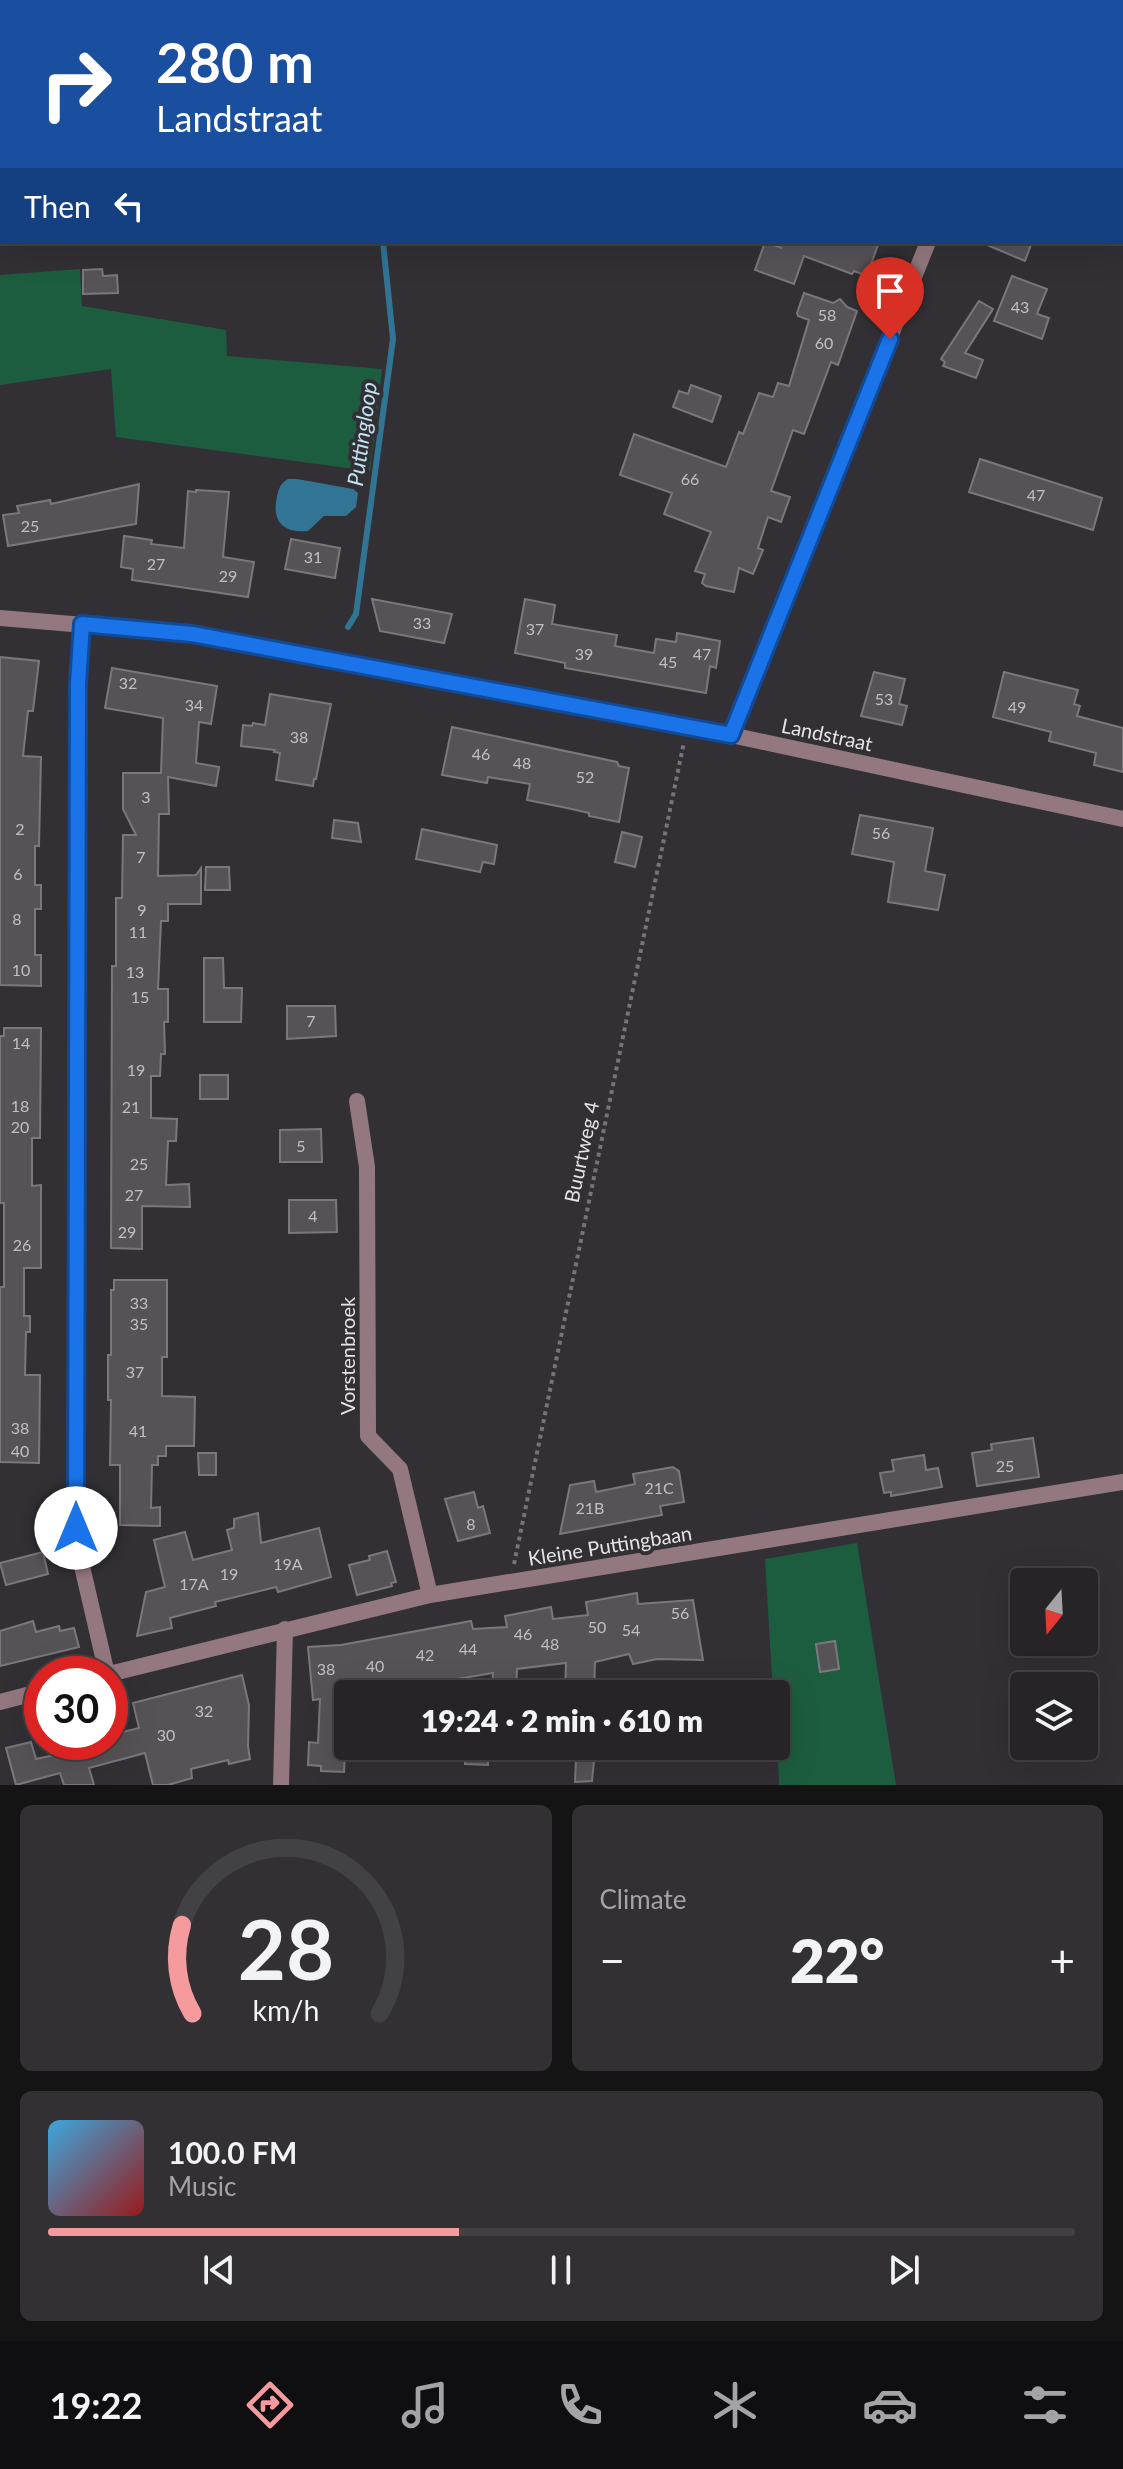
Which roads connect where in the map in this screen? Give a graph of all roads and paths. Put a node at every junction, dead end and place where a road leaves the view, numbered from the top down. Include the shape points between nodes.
1 (927, 244) edge
2 (0, 618) edge
3 (82, 624) junction
4 (686, 728) junction
5 (731, 735) junction
6 (1123, 819) edge
7 (357, 1101) dead end
8 (1123, 1482) edge
9 (511, 1582) junction
10 (430, 1595) junction
11 (285, 1629) junction
12 (104, 1656) edge
13 (128, 1669) edge
14 (24, 1696) edge
15 (0, 1702) edge
16 (281, 1785) edge

1 - 5 street
2 - 3 street, Landstraat
3 - 4 street, Landstraat via 192,634
3 - 12 street via 76,1528
4 - 5 street, Landstraat
4 - 9 path, Buurtweg 4
5 - 6 street, Landstraat
7 - 10 street, Vorstenbroek via 367,1167 368,1436 400,1469
8 - 9 street, Kleine Puttingbaan
9 - 10 street, Kleine Puttingbaan
10 - 11 street, Kleine Puttingbaan
11 - 13 street, Kleine Puttingbaan
11 - 16 street
14 - 15 street

